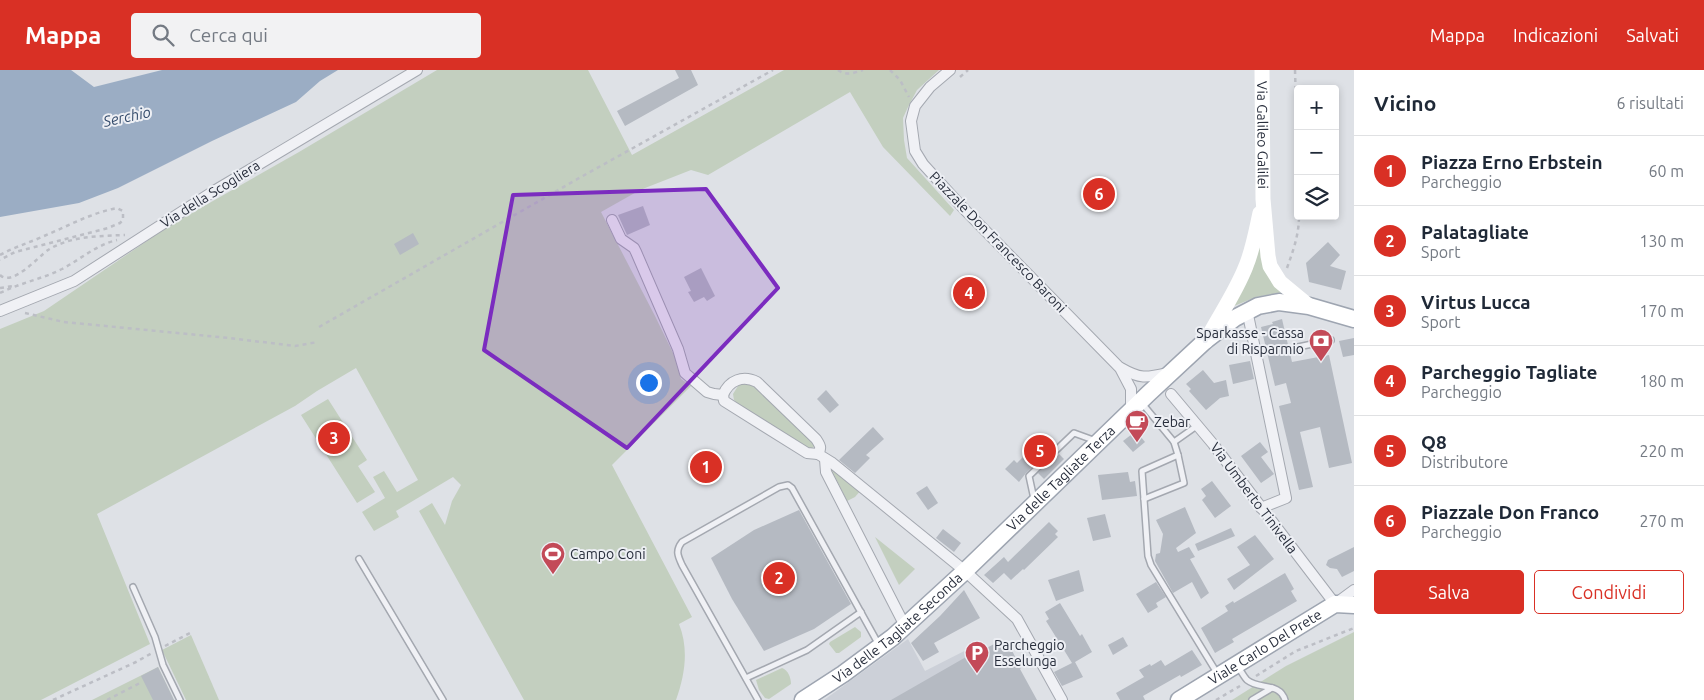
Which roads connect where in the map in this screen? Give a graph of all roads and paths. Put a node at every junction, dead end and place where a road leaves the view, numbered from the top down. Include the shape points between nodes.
1 (417, 70) edge
2 (773, 70) edge
3 (839, 70) edge
4 (863, 70) edge
5 (890, 70) edge
6 (950, 70) edge
7 (968, 70) edge
8 (1262, 70) edge
9 (1295, 70) edge
10 (953, 82) dead end
11 (914, 106) junction
12 (1297, 130) edge
13 (1263, 199) junction
14 (612, 220) dead end
15 (1299, 220) edge
16 (135, 241) junction
17 (0, 255) edge
18 (0, 260) edge
19 (1286, 271) dead end
20 (0, 275) edge
21 (17, 285) junction
22 (0, 288) edge
23 (0, 293) edge
24 (1309, 306) junction
25 (3, 310) edge
26 (1248, 310) junction
27 (1354, 319) edge
28 (319, 327) dead end
29 (1331, 340) dead end
30 (1206, 341) junction
31 (318, 342) dead end
32 (1298, 347) dead end
33 (1120, 368) junction
34 (1173, 371) junction
35 (722, 394) junction
36 (1172, 394) dead end
37 (1136, 406) junction
38 (1198, 425) junction
39 (1099, 442) junction
40 (1174, 442) junction
41 (1178, 455) junction
42 (821, 456) junction
43 (1144, 499) junction
44 (1034, 503) junction
45 (1261, 508) junction
46 (359, 559) dead end
47 (965, 571) junction
48 (133, 587) dead end
49 (1354, 590) edge
50 (1335, 604) junction
51 (1354, 604) edge
52 (861, 612) junction
53 (905, 626) junction
54 (1354, 628) edge
55 (190, 632) dead end
56 (880, 647) junction
57 (158, 650) junction
58 (1236, 664) junction
59 (1218, 676) junction
60 (746, 678) junction
61 (1248, 681) junction
62 (140, 683) dead end
63 (1272, 688) junction
64 (53, 700) edge
65 (107, 700) edge
66 (180, 700) edge
67 (443, 700) edge
68 (758, 700) edge
69 (803, 700) edge
70 (1062, 700) edge
71 (1179, 700) edge
72 (1216, 700) edge
73 (1252, 700) edge
74 (1285, 700) edge

1 - 16 street, Via della Scogliera
2 - 28 path
3 - 4 path via 844,74
5 - 11 path via 900,80
6 - 11 street
7 - 10 path
8 - 13 main road, Via Galileo Galilei
9 - 12 path
11 - 33 street, Piazzale Don Francesco Baroni via 912,138 915,151 924,164
13 - 24 main road, Via Galileo Galilei via 1270,266 1280,282
13 - 30 main road, Via Galileo Galilei via 1246,267
14 - 35 street via 621,239 636,252 678,349 685,373 707,392
15 - 19 path via 1296,242
16 - 20 path via 127,235 70,241 48,250 17,276 8,279
16 - 21 path via 121,239 104,243 64,268
16 - 25 street, Via della Scogliera via 74,281
17 - 18 path via 88,216 117,208 123,211 120,223 108,228 15,252
21 - 22 path
21 - 23 path
24 - 26 main road, Via delle Tagliate Terza via 1272,302
24 - 27 main road, Via delle Tagliate Terza
25 - 31 path via 64,322 295,346
26 - 30 main road, Via delle Tagliate Terza
26 - 45 street via 1286,498
29 - 32 lane
30 - 34 main road, Via delle Tagliate Terza
33 - 34 street via 1145,378
33 - 37 street, Piazzale Don Francesco Baroni
34 - 37 main road, Via delle Tagliate Terza
35 - 42 street via 724,401 807,453
35 - 42 street via 734,381 743,378 757,382 816,439
36 - 38 street, Via Umberto Tinivella
37 - 39 main road, Via delle Tagliate Terza
37 - 40 lane
38 - 40 lane
38 - 45 street, Via Umberto Tinivella
39 - 44 main road, Via delle Tagliate Terza
39 - 44 lane via 1074,433 1029,476
40 - 41 lane
41 - 43 lane via 1142,471
41 - 43 lane via 1184,483
42 - 47 street
42 - 53 street via 826,472
43 - 59 lane via 1151,565
44 - 47 main road, Via delle Tagliate Terza
45 - 50 street, Via Umberto Tinivella
46 - 67 lane
47 - 53 main road, Via delle Tagliate Seconda
47 - 70 street via 1017,619
48 - 57 lane
49 - 50 street
50 - 51 main road, Viale Carlo Del Prete
50 - 58 main road, Viale Carlo Del Prete
52 - 56 lane
52 - 60 lane via 807,650
52 - 60 lane via 788,485 779,487 682,542 677,552 682,565
53 - 56 main road, Via delle Tagliate Seconda
54 - 61 path via 1296,652
55 - 57 path
56 - 69 main road, Via delle Tagliate Seconda
57 - 64 path
57 - 66 lane
58 - 59 main road, Viale Carlo Del Prete
58 - 61 lane
59 - 71 main road, Viale Carlo Del Prete
60 - 68 lane
61 - 63 lane
61 - 72 path
62 - 65 path
63 - 73 lane
63 - 74 lane via 1283,694

